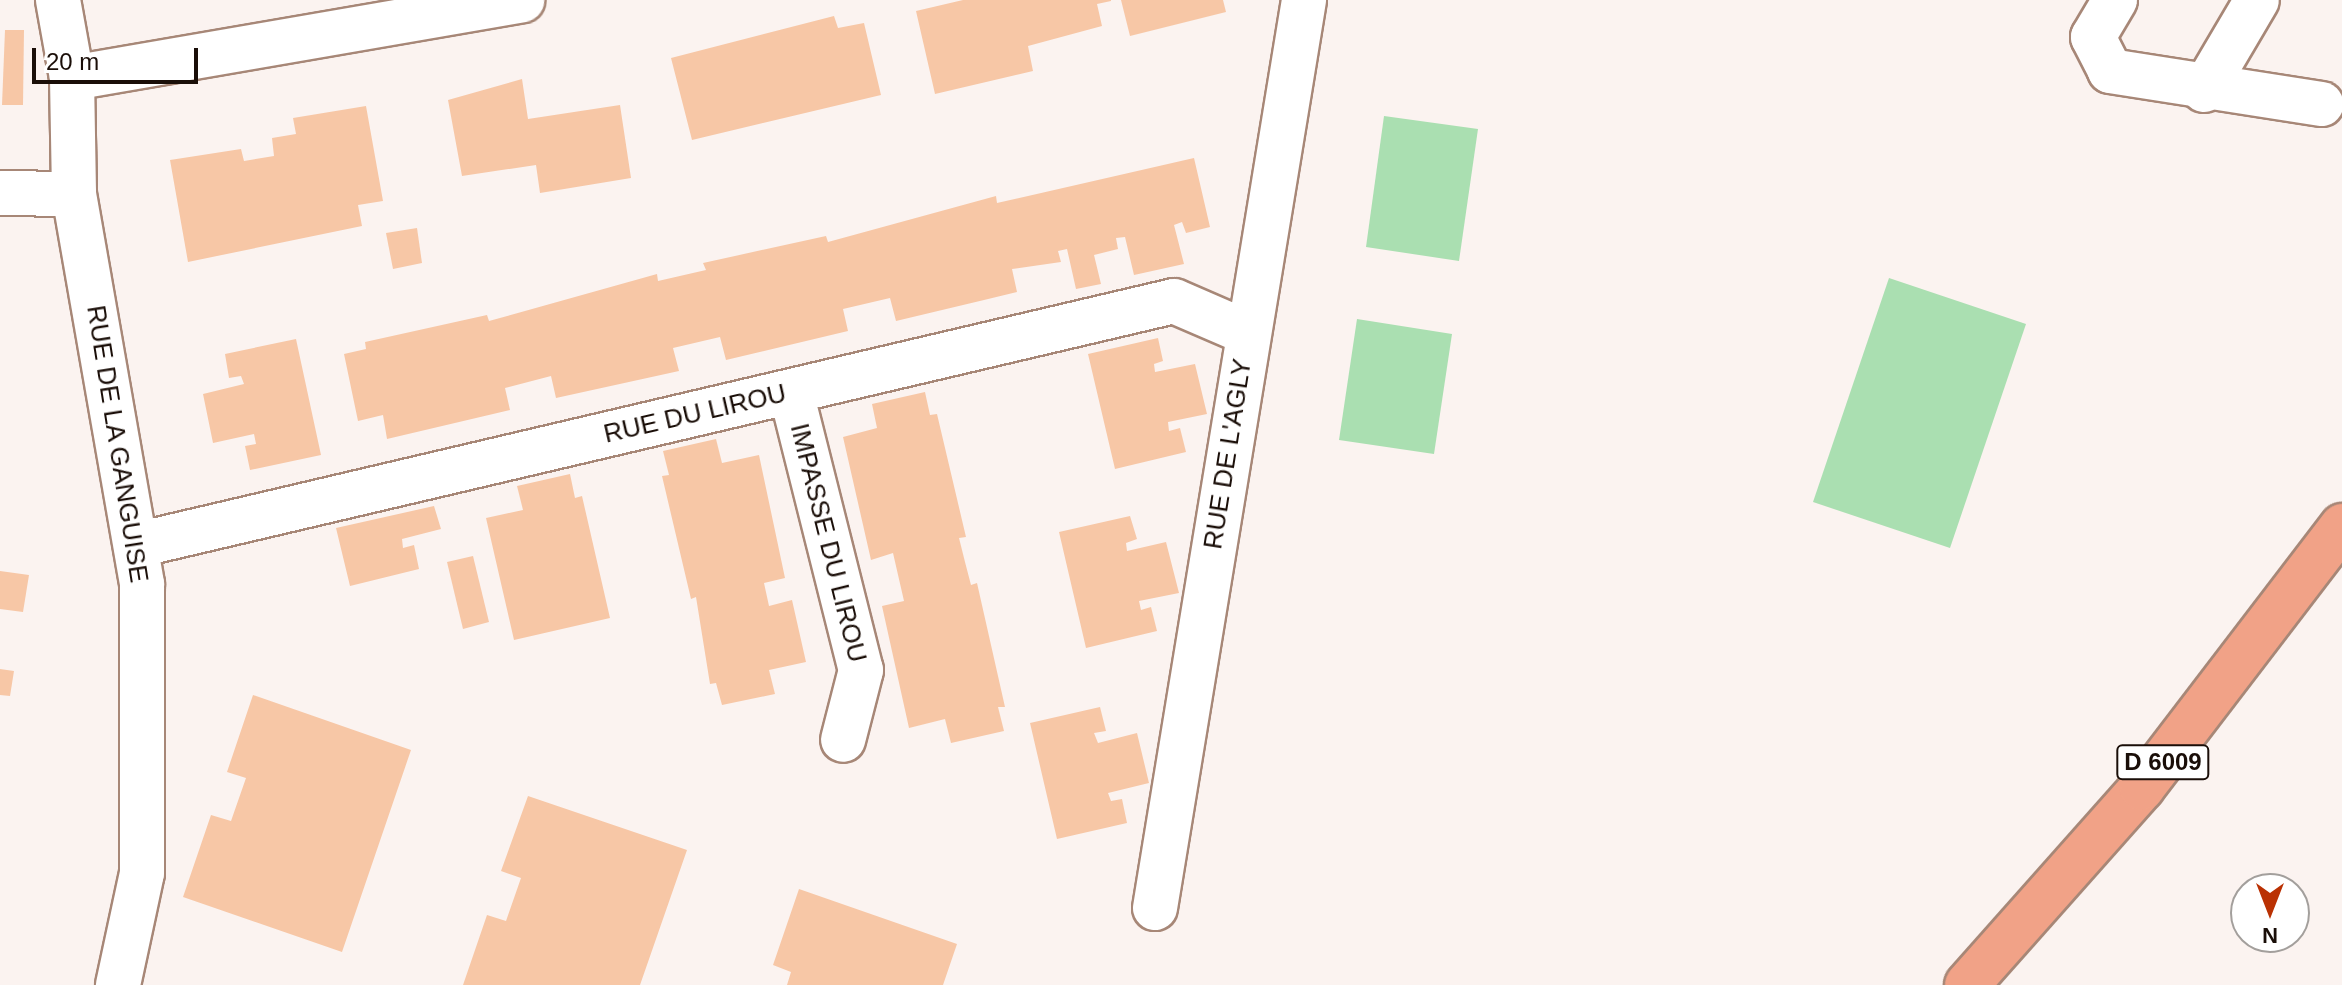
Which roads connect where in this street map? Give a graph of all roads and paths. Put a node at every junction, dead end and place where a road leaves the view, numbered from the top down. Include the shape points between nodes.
1 (58, 0) edge
2 (522, 0) edge
3 (1304, 0) edge
4 (2115, 0) edge
5 (2257, 0) edge
6 (72, 78) junction
7 (2204, 90) junction
8 (2321, 104) dead end
9 (0, 193) edge
10 (74, 194) junction
11 (1248, 333) junction
12 (791, 392) junction
13 (2342, 526) edge
14 (137, 545) junction
15 (843, 740) dead end
16 (1155, 908) dead end
17 (118, 985) edge
18 (1967, 985) edge

1 - 6 street, RUE DE LA GANGUISE
2 - 6 street
3 - 11 street, RUE DE L'AGLY
4 - 7 street via 2093,37 2110,71
5 - 7 street
6 - 10 street, RUE DE LA GANGUISE
7 - 8 street
9 - 10 street
10 - 14 street, RUE DE LA GANGUISE
11 - 12 street, RUE DU LIROU via 1174,301
11 - 16 street, RUE DE L'AGLY
12 - 14 street, RUE DU LIROU
12 - 15 street, IMPASSE DU LIROU via 861,670
13 - 18 main road, D 6009 via 2142,788
14 - 17 street, RUE DE LA GANGUISE via 142,873

